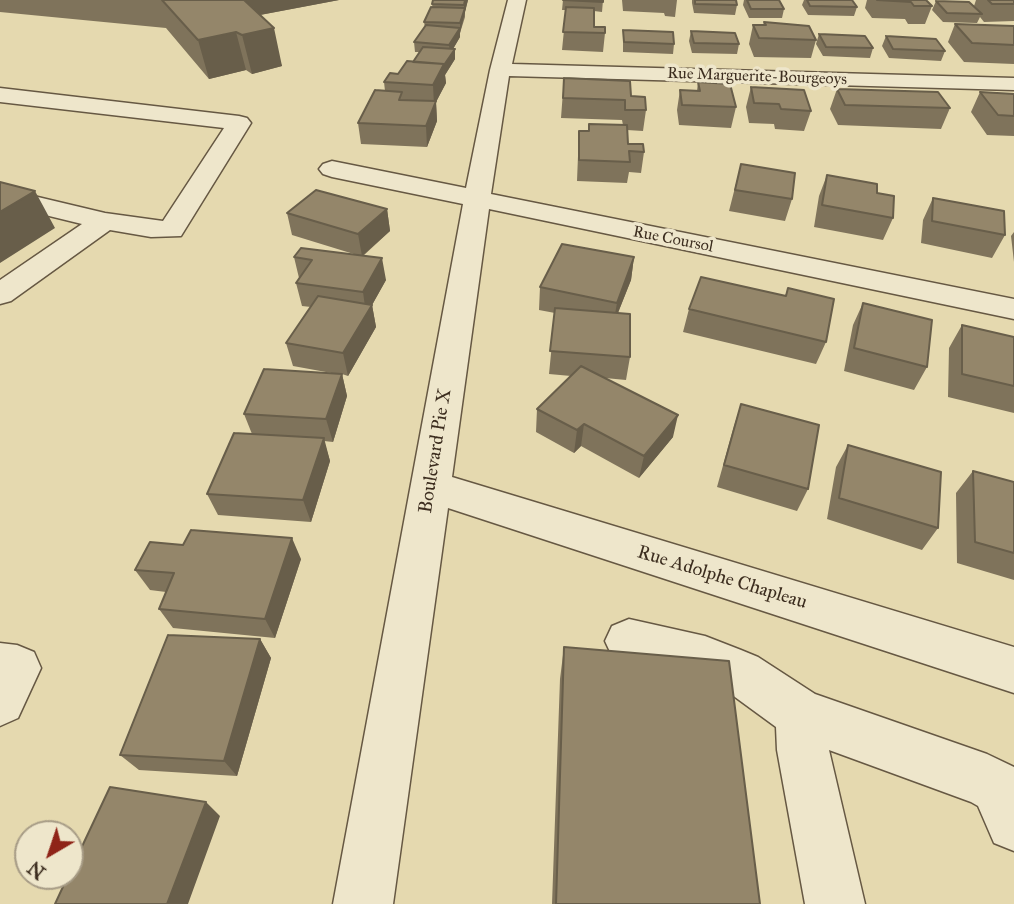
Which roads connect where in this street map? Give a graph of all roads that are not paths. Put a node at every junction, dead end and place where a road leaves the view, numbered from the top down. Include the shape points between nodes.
1 (517, 0) edge
2 (500, 70) junction
3 (1014, 84) edge
4 (0, 95) edge
5 (332, 169) dead end
6 (0, 196) edge
7 (477, 200) junction
8 (104, 221) junction
9 (0, 294) edge
10 (1014, 309) edge
11 (430, 486) junction
12 (629, 641) dead end
13 (0, 666) edge
14 (1014, 670) edge
15 (0, 701) edge
16 (801, 714) junction
17 (1014, 823) edge
18 (363, 904) edge
19 (835, 904) edge

1 - 2 street, Boulevard Pie X
2 - 3 street, Rue Marguerite-Bourgeoys
2 - 7 street, Boulevard Pie X
4 - 8 street via 239,123 171,230
5 - 7 street, Rue Coursol
6 - 8 street
7 - 10 street, Rue Coursol
7 - 11 street, Boulevard Pie X
8 - 9 street
11 - 14 street, Rue Adolphe Chapleau
11 - 18 street, Boulevard Pie X
12 - 16 street via 705,659 741,673
13 - 15 street via 17,668
16 - 17 street via 987,781 997,788
16 - 19 street via 803,750

